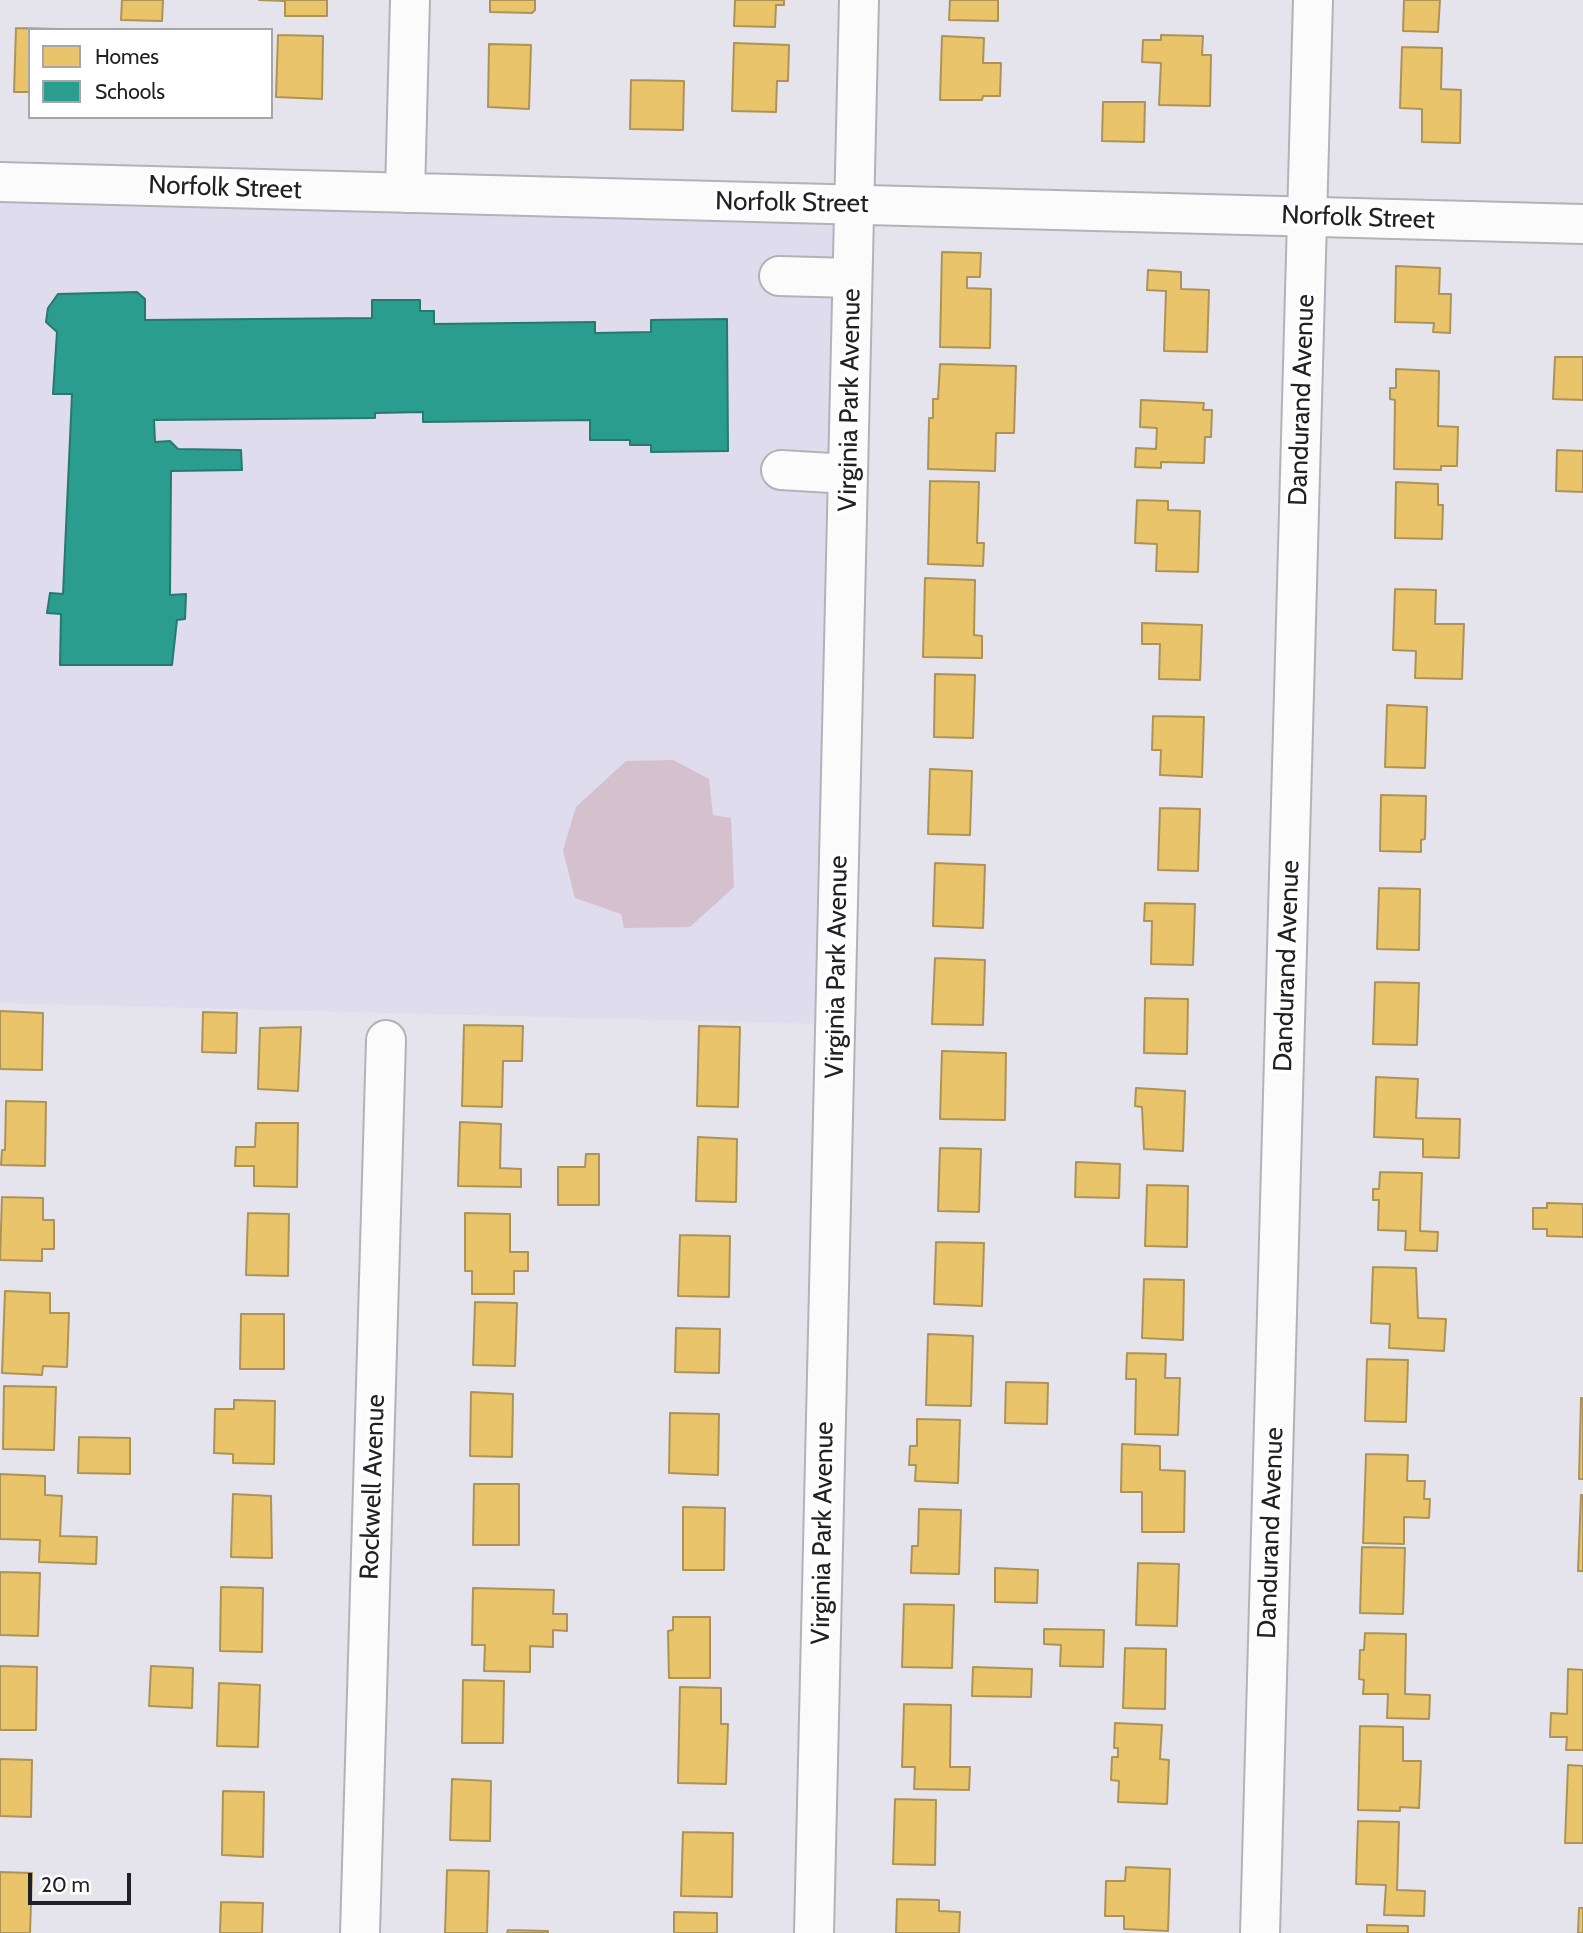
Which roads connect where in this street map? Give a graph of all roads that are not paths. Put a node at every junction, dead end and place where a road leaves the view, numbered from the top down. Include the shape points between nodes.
1 (410, 0) edge
2 (859, 0) edge
3 (1313, 0) edge
4 (0, 182) edge
5 (405, 193) junction
6 (854, 205) junction
7 (1307, 217) junction
8 (1583, 224) edge
9 (779, 276) dead end
10 (852, 278) junction
11 (780, 470) dead end
12 (848, 474) junction
13 (386, 1040) dead end
14 (360, 1933) edge
15 (814, 1933) edge
16 (1260, 1933) edge

1 - 5 street
2 - 6 street, Virginia Park Avenue
3 - 7 street, Dandurand Avenue
4 - 5 street, Norfolk Street
5 - 6 street, Norfolk Street
6 - 7 street, Norfolk Street
6 - 10 street, Virginia Park Avenue
7 - 8 street, Norfolk Street
7 - 16 street, Dandurand Avenue
9 - 10 street
10 - 12 street, Virginia Park Avenue
11 - 12 street
12 - 15 street, Virginia Park Avenue
13 - 14 street, Rockwell Avenue

